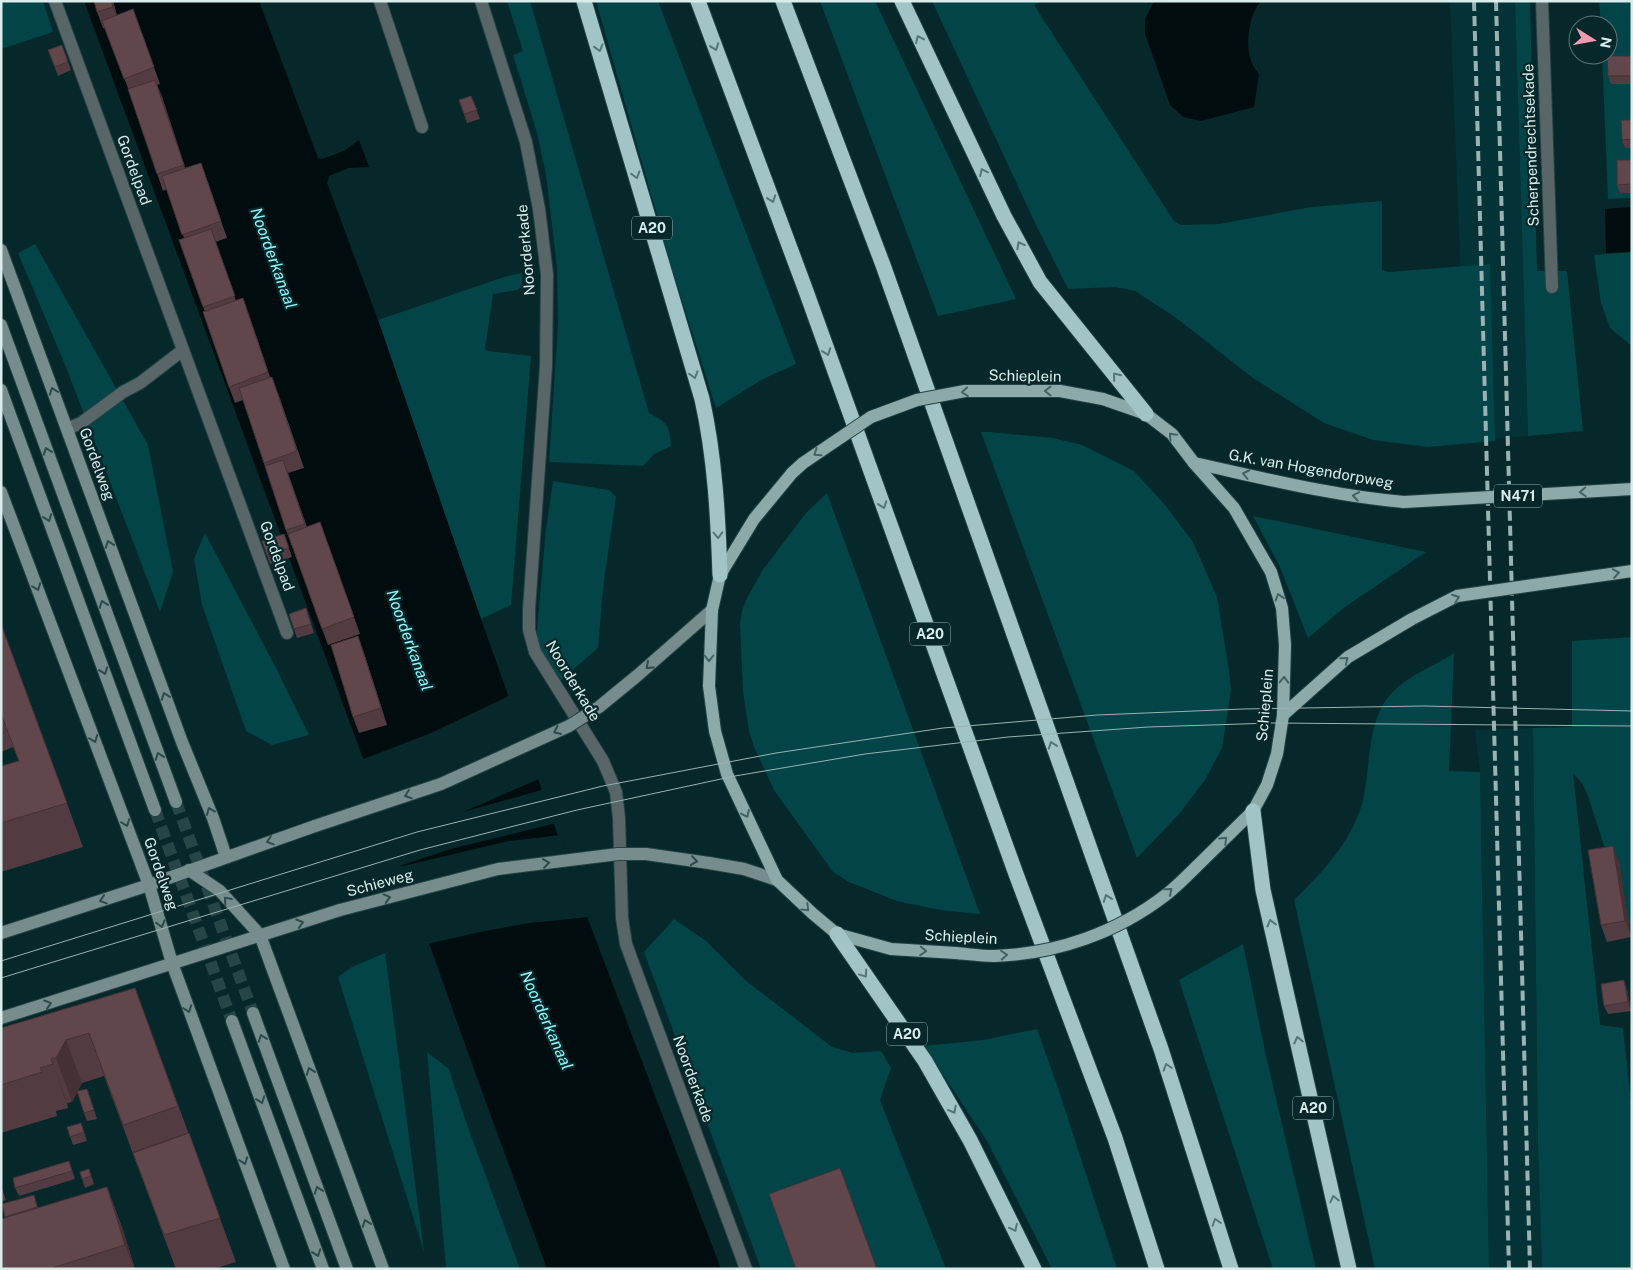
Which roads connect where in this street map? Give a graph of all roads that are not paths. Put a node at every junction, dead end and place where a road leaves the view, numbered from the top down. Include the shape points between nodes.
1 (55, 1) edge
2 (380, 1) edge
3 (481, 1) edge
4 (584, 1) edge
5 (698, 1) edge
6 (782, 1) edge
7 (902, 1) edge
8 (1542, 1) edge
9 (422, 127) dead end
10 (1, 250) edge
11 (1552, 287) dead end
12 (1, 326) edge
13 (182, 350) junction
14 (1, 390) edge
15 (1146, 414) junction
16 (68, 429) junction
17 (1194, 463) junction
18 (1632, 489) edge
19 (1, 492) edge
20 (1632, 571) edge
21 (720, 575) junction
22 (712, 610) junction
23 (287, 633) dead end
24 (1283, 715) junction
25 (176, 802) tunnel mouth
26 (154, 810) tunnel mouth
27 (1254, 811) junction
28 (226, 857) junction
29 (189, 870) junction
30 (777, 880) junction
31 (149, 885) junction
32 (1, 933) edge
33 (837, 934) junction
34 (260, 935) junction
35 (172, 964) junction
36 (253, 1013) tunnel mouth
37 (1, 1018) edge
38 (232, 1021) tunnel mouth
39 (284, 1269) edge
40 (323, 1269) edge
41 (347, 1269) edge
42 (384, 1269) edge
43 (746, 1269) edge
44 (1034, 1269) edge
45 (1157, 1269) edge
46 (1230, 1269) edge
47 (1349, 1269) edge

1 - 13 street, Gordelpad
2 - 9 street
3 - 43 street, Noorderkade via 526,142 547,274 546,366 529,610 531,642 612,780 618,812 626,944
4 -> 21 highway, A20 via 702,399 718,511
5 -> 45 highway, A20 via 1115,1138
46 -> 6 highway via 1158,1040 883,265
15 -> 7 highway via 1040,282 1004,216
8 - 11 street, Scherpendrechtsekade
16 -> 10 main road, Gordelweg
25 -> 12 main road
13 - 16 street via 140,383
13 - 23 street, Gordelpad
14 -> 26 main road
17 -> 15 main road, Schieplein via 1172,434
15 -> 21 main road, Schieplein, bridge via 1103,399 1060,391 965,391 917,400 871,417 792,473 754,519
28 -> 16 main road, Gordelweg
18 -> 17 main road, G.K. van Hogendorpweg / N471, bridge via 1404,502 1332,492
24 -> 17 main road, Schieplein via 1285,645 1282,608 1271,572 1234,508
19 -> 31 main road, Gordelweg
24 -> 20 main road, bridge via 1348,657 1458,596
21 - 22 main road, Schieplein
22 -> 28 main road, bridge via 638,676 569,726 441,784
22 -> 30 main road, Schieplein via 709,686 715,731 727,774
24 - 27 main road, Schieplein via 1274,762
33 -> 27 main road, Schieplein, bridge via 891,949 993,956 1031,953 1068,945 1103,933 1136,916 1167,894
47 -> 27 highway, A20 via 1263,890
28 - 29 main road
29 - 31 main road
34 -> 29 main road, Gordelweg via 220,891
30 -> 33 main road, Schieplein
34 -> 30 main road, Schieweg, bridge via 340,910 498,870 618,854 646,854 735,868
31 -> 32 main road
31 -> 35 main road, Gordelweg
33 -> 44 highway, A20 via 926,1061 970,1140
34 - 35 main road, Schieweg
42 -> 34 main road, Gordelweg
37 -> 35 main road, Schieweg
35 -> 39 main road, Gordelweg
41 -> 36 main road
38 -> 40 main road

